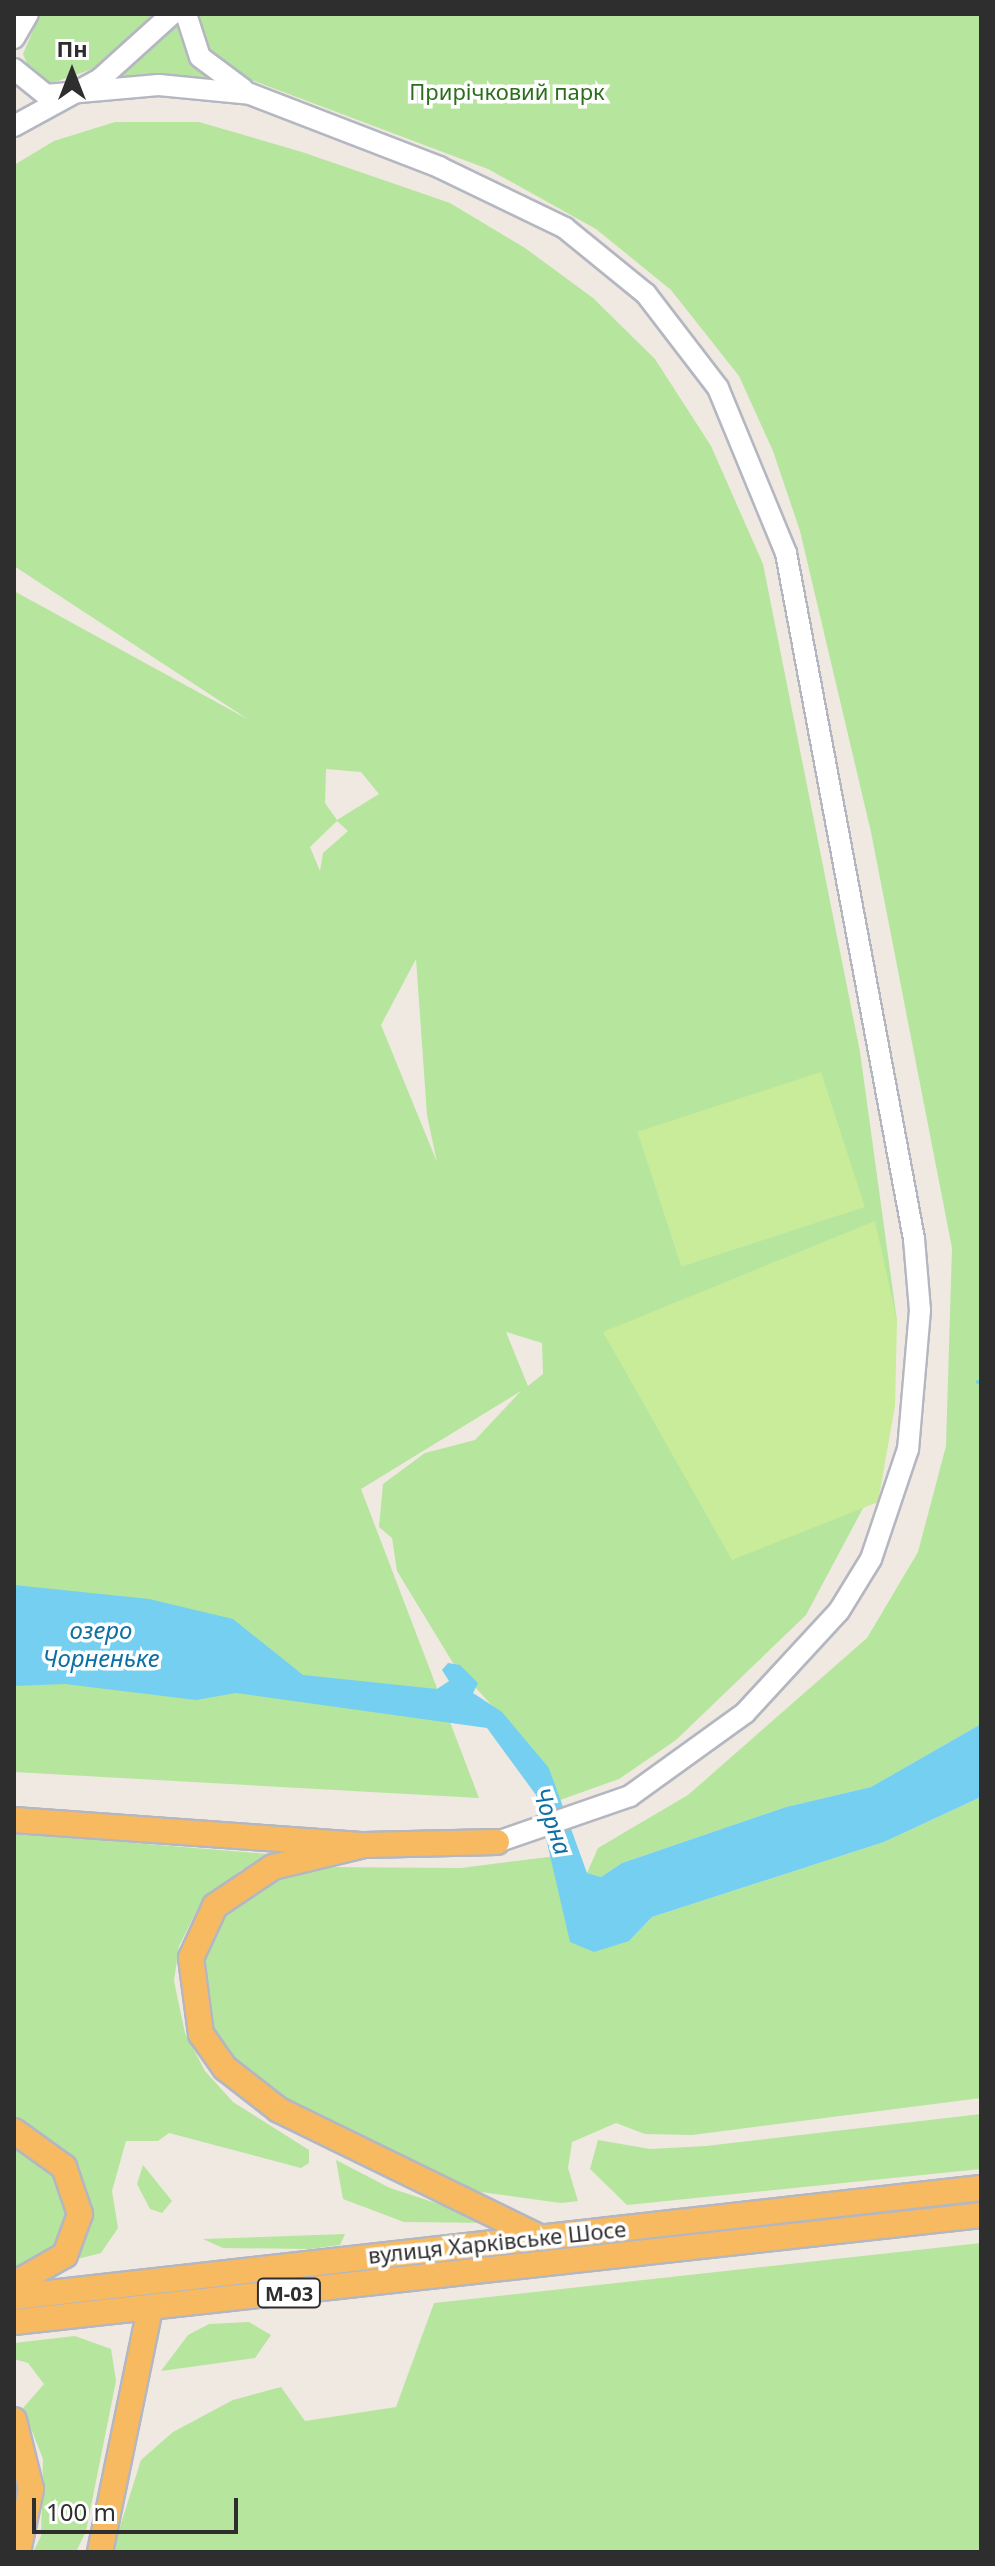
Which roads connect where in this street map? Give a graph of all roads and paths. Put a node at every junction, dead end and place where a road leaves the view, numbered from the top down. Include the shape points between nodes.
1 (28, 14) edge
2 (172, 14) edge
3 (186, 14) edge
4 (14, 38) edge
5 (14, 69) edge
6 (250, 94) junction
7 (66, 97) junction
8 (14, 126) edge
9 (14, 1820) edge
10 (497, 1842) joint
11 (364, 1845) junction
12 (14, 2131) edge
13 (981, 2188) edge
14 (981, 2215) edge
15 (539, 2237) junction
16 (14, 2284) edge
17 (14, 2297) edge
18 (150, 2308) junction
19 (14, 2322) edge
20 (14, 2420) edge
21 (18, 2552) edge
22 (100, 2552) edge

1 - 4 main road
2 - 7 main road via 100,79
3 - 6 main road via 200,57
5 - 7 main road via 31,88
6 - 7 main road via 159,85
6 - 10 main road via 526,207 604,256 646,294 718,388 746,443 786,553 812,662 914,1239 920,1310 908,1449 871,1559 799,1660 681,1764 587,1815
7 - 8 main road
9 - 11 highway
10 - 11 highway
11 - 15 highway via 273,1867 215,1906 191,1958 201,2034 235,2078 290,2117
12 - 16 highway via 64,2167 80,2214 65,2255
13 - 15 highway, вулиця Харківське Шосе / М-03
14 - 18 highway, вулиця Харківське Шосе / М-03
15 - 17 highway, вулиця Харківське Шосе / М-03
18 - 19 highway, вулиця Харківське Шосе / М-03
18 - 22 highway
20 - 21 highway via 31,2489

